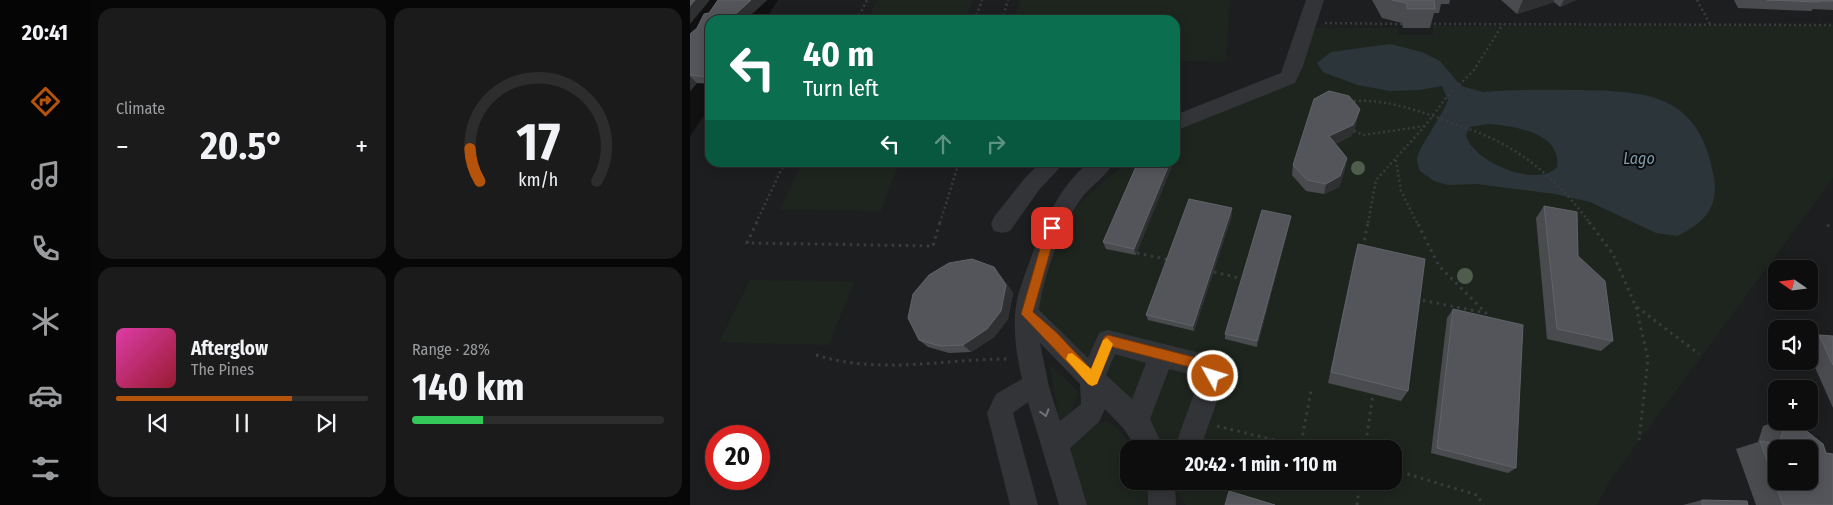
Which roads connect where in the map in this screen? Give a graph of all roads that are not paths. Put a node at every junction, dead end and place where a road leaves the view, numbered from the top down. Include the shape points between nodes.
1 (1315, 0) edge
2 (1180, 120) edge
3 (1049, 167) edge
4 (1099, 167) edge
5 (1032, 184) junction
6 (1069, 198) junction
7 (1002, 224) dead end
8 (1027, 314) junction
9 (1162, 354) junction
10 (1092, 380) junction
11 (1037, 385) junction
12 (1136, 421) junction
13 (1148, 440) edge
14 (1190, 440) edge
15 (1054, 444) junction
16 (1024, 505) edge
17 (1073, 505) edge

1 - 2 street via 1288,78
3 - 5 street
4 - 6 street
5 - 6 street
5 - 7 street
6 - 8 street via 1052,228
8 - 10 street
8 - 11 street via 1030,358
9 - 10 street via 1108,341
9 - 12 street
9 - 14 street via 1212,368 1213,376
10 - 12 street
10 - 15 street via 1096,399 1090,413
11 -> 15 street
11 - 16 street via 1007,400 1000,413
12 - 13 street
15 - 17 street

